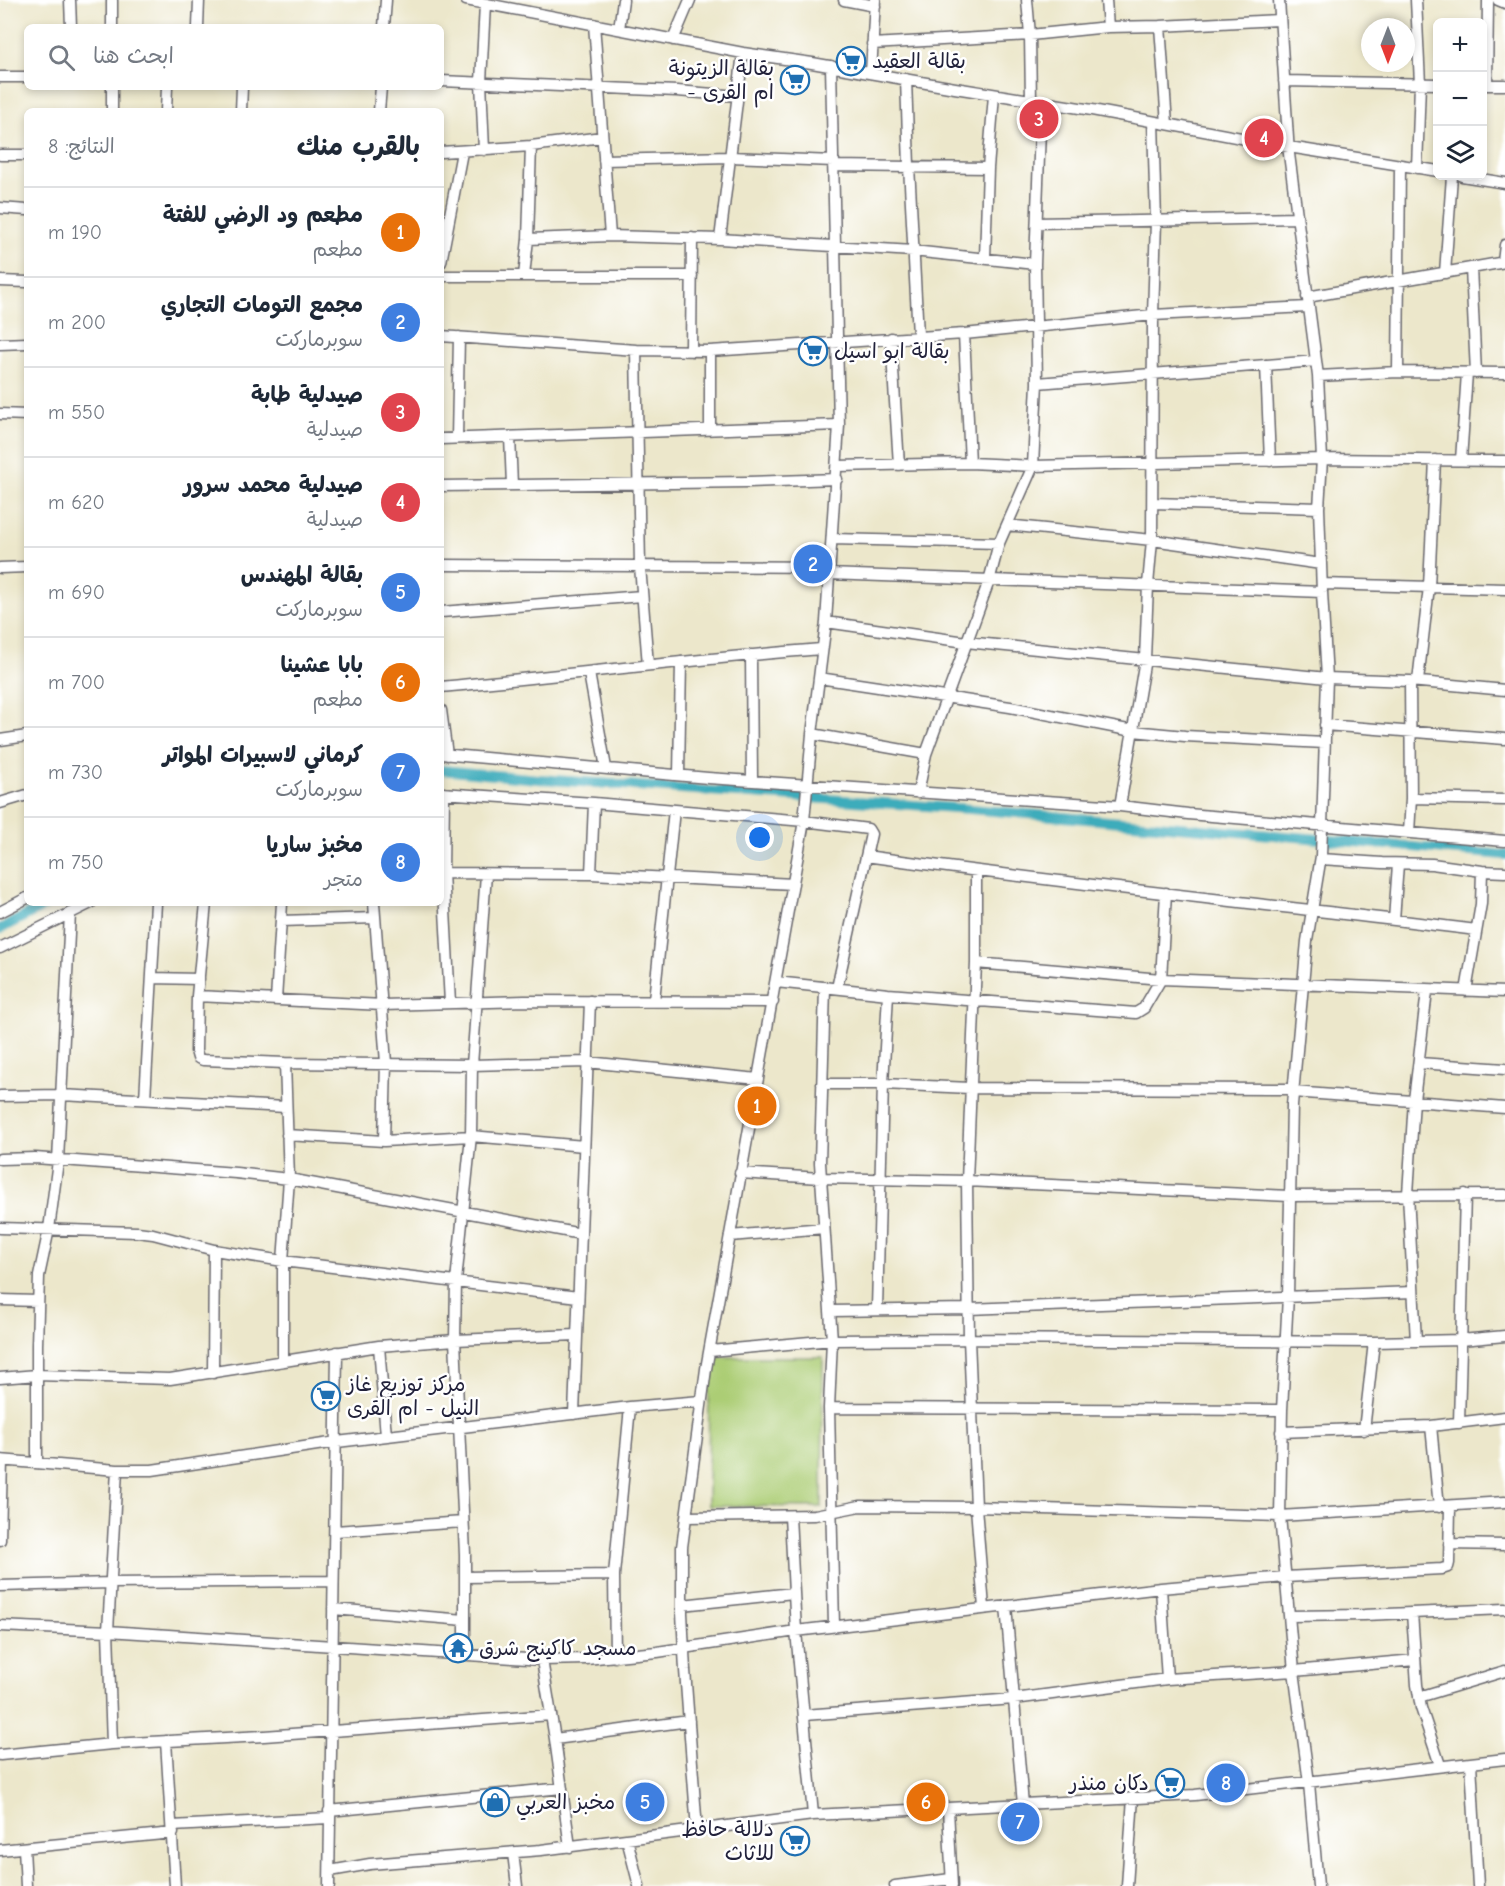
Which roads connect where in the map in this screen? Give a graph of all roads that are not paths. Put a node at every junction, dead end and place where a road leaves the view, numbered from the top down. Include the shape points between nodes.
1 (70, 0) edge
2 (112, 0) edge
3 (199, 0) edge
4 (386, 0) edge
5 (466, 0) edge
6 (525, 0) edge
7 (623, 0) edge
8 (690, 0) edge
9 (844, 0) edge
10 (1026, 0) edge
11 (1106, 0) edge
12 (1279, 0) edge
13 (1416, 0) edge
14 (1488, 0) edge
15 (1498, 0) edge
16 (875, 3) edge
17 (1505, 3) edge
18 (485, 4) junction
19 (516, 10) junction
20 (1280, 20) junction
21 (71, 24) edge
22 (112, 24) edge
23 (198, 24) edge
24 (384, 24) edge
25 (594, 24) junction
26 (1161, 26) junction
27 (1108, 27) junction
28 (619, 29) junction
29 (1030, 35) junction
30 (673, 39) junction
31 (872, 44) junction
32 (743, 53) junction
33 (831, 66) junction
34 (1485, 72) edge
35 (871, 73) junction
36 (0, 77) edge
37 (24, 77) edge
38 (906, 79) junction
39 (444, 81) edge
40 (1284, 81) junction
41 (481, 82) junction
42 (1420, 84) junction
43 (1433, 84) edge
44 (1487, 85) edge
45 (1505, 85) edge
46 (599, 87) junction
47 (112, 90) edge
48 (167, 90) edge
49 (242, 90) edge
50 (381, 90) edge
51 (994, 95) junction
52 (738, 96) junction
53 (1036, 101) junction
54 (112, 108) edge
55 (166, 108) edge
56 (241, 108) edge
57 (379, 108) edge
58 (1154, 122) junction
59 (1167, 124) junction
60 (602, 137) junction
61 (531, 146) junction
62 (1289, 147) junction
63 (484, 150) junction
64 (444, 152) edge
65 (462, 152) junction
66 (0, 155) edge
67 (24, 155) edge
68 (730, 157) junction
69 (604, 160) junction
70 (834, 164) junction
71 (909, 166) junction
72 (1400, 166) junction
73 (988, 168) junction
74 (1418, 168) junction
75 (1433, 170) edge
76 (1452, 180) edge
77 (1487, 180) edge
78 (1505, 183) edge
79 (0, 208) edge
80 (24, 210) edge
81 (1297, 218) junction
82 (1156, 221) junction
83 (1037, 223) junction
84 (444, 236) edge
85 (610, 236) junction
86 (692, 238) junction
87 (528, 239) junction
88 (720, 239) junction
89 (1505, 245) edge
90 (835, 247) junction
91 (913, 251) junction
92 (985, 258) junction
93 (1504, 262) edge
94 (1035, 264) junction
95 (1471, 268) junction
96 (1445, 273) junction
97 (444, 276) edge
98 (524, 276) junction
99 (692, 276) junction
100 (0, 281) edge
101 (1400, 281) junction
102 (24, 282) edge
103 (1307, 302) junction
104 (1154, 315) junction
105 (1036, 327) junction
106 (964, 334) junction
107 (918, 335) junction
108 (444, 336) edge
109 (459, 337) junction
110 (891, 338) junction
111 (24, 343) edge
112 (0, 344) edge
113 (837, 344) junction
114 (636, 350) junction
115 (691, 351) junction
116 (710, 351) junction
117 (1316, 361) junction
118 (1266, 365) junction
119 (1398, 372) junction
120 (1154, 373) junction
121 (1472, 373) junction
122 (1505, 373) edge
123 (1318, 376) junction
124 (1037, 383) junction
125 (0, 414) edge
126 (24, 415) edge
127 (839, 425) junction
128 (711, 428) junction
129 (637, 431) junction
130 (510, 437) junction
131 (457, 438) junction
132 (444, 439) edge
133 (1322, 459) junction
134 (1435, 460) junction
135 (1461, 460) junction
136 (1505, 460) edge
137 (1154, 461) junction
138 (1270, 461) junction
139 (970, 463) junction
140 (899, 465) junction
141 (838, 466) junction
142 (1033, 466) junction
143 (837, 479) junction
144 (638, 483) junction
145 (512, 485) junction
146 (444, 486) edge
147 (1153, 503) junction
148 (1319, 508) junction
149 (1007, 525) junction
150 (832, 538) junction
151 (1152, 540) junction
152 (999, 543) junction
153 (1321, 564) junction
154 (444, 565) edge
155 (640, 566) junction
156 (24, 567) edge
157 (0, 568) edge
158 (829, 571) junction
159 (989, 580) junction
160 (1148, 585) junction
161 (1429, 586) junction
162 (1322, 588) junction
163 (1505, 589) edge
164 (642, 596) junction
165 (444, 612) edge
166 (826, 622) junction
167 (966, 642) junction
168 (821, 649) junction
169 (751, 655) junction
170 (1145, 658) junction
171 (681, 662) junction
172 (648, 665) junction
173 (589, 673) junction
174 (819, 678) junction
175 (1327, 678) junction
176 (1414, 681) junction
177 (444, 687) edge
178 (1505, 690) edge
179 (947, 698) junction
180 (1325, 725) junction
181 (1133, 731) junction
182 (1411, 731) junction
183 (812, 734) junction
184 (24, 736) edge
185 (1505, 739) edge
186 (0, 740) edge
187 (1325, 743) junction
188 (926, 754) junction
189 (444, 755) edge
190 (606, 768) junction
191 (679, 775) junction
192 (752, 780) junction
193 (807, 786) junction
194 (444, 793) edge
195 (918, 793) junction
196 (24, 796) edge
197 (1411, 798) junction
198 (1505, 800) edge
199 (0, 803) edge
200 (594, 803) junction
201 (1120, 806) junction
202 (675, 810) junction
203 (805, 819) junction
204 (1323, 827) junction
205 (1409, 833) junction
206 (1505, 841) edge
207 (866, 856) junction
208 (1321, 857) junction
209 (1398, 864) junction
210 (1482, 871) junction
211 (976, 872) junction
212 (1505, 872) edge
213 (444, 873) edge
214 (486, 874) junction
215 (591, 874) junction
216 (668, 877) junction
217 (793, 884) junction
218 (1166, 893) junction
219 (24, 900) edge
220 (85, 906) edge
221 (156, 906) edge
222 (206, 906) edge
223 (282, 906) edge
224 (374, 906) edge
225 (444, 906) edge
226 (1311, 909) junction
227 (0, 912) edge
228 (70, 913) junction
229 (375, 918) junction
230 (1394, 920) junction
231 (281, 921) junction
232 (1476, 930) junction
233 (0, 948) edge
234 (976, 963) junction
235 (152, 978) junction
236 (199, 979) junction
237 (1161, 979) junction
238 (776, 982) junction
239 (1302, 985) junction
240 (825, 988) junction
241 (837, 988) junction
242 (1427, 991) junction
243 (1466, 991) junction
244 (1505, 992) edge
245 (888, 994) junction
246 (197, 996) junction
247 (276, 1000) junction
248 (654, 1000) junction
249 (974, 1000) junction
250 (590, 1001) junction
251 (773, 1002) junction
252 (450, 1003) junction
253 (476, 1003) junction
254 (383, 1005) junction
255 (587, 1062) junction
256 (285, 1063) junction
257 (386, 1063) junction
258 (1419, 1064) junction
259 (472, 1065) junction
260 (1505, 1070) edge
261 (758, 1079) junction
262 (822, 1084) junction
263 (883, 1084) junction
264 (970, 1088) junction
265 (1293, 1091) junction
266 (61, 1095) junction
267 (0, 1096) edge
268 (145, 1099) junction
269 (1414, 1100) junction
270 (286, 1107) junction
271 (1505, 1108) edge
272 (287, 1135) junction
273 (471, 1136) junction
274 (384, 1141) junction
275 (584, 1146) junction
276 (0, 1159) edge
277 (58, 1161) junction
278 (740, 1173) junction
279 (289, 1179) junction
280 (821, 1179) junction
281 (881, 1179) junction
282 (967, 1181) junction
283 (1408, 1194) junction
284 (1465, 1194) junction
285 (1505, 1195) edge
286 (1289, 1196) junction
287 (464, 1213) junction
288 (0, 1228) edge
289 (824, 1228) junction
290 (49, 1229) junction
291 (581, 1234) junction
292 (730, 1236) junction
293 (214, 1250) junction
294 (283, 1261) junction
295 (456, 1281) junction
296 (1413, 1292) junction
297 (1288, 1296) junction
298 (578, 1297) junction
299 (0, 1300) edge
300 (38, 1301) junction
301 (877, 1309) junction
302 (969, 1309) junction
303 (831, 1311) junction
304 (577, 1335) junction
305 (1505, 1336) edge
306 (969, 1339) junction
307 (455, 1340) junction
308 (832, 1340) junction
309 (1461, 1340) junction
310 (1285, 1341) junction
311 (1416, 1341) junction
312 (1374, 1342) junction
313 (379, 1346) junction
314 (710, 1350) junction
315 (337, 1352) junction
316 (283, 1361) junction
317 (213, 1373) junction
318 (37, 1375) junction
319 (0, 1378) edge
320 (702, 1401) junction
321 (630, 1407) junction
322 (829, 1407) junction
323 (971, 1408) junction
324 (1282, 1410) junction
325 (574, 1414) junction
326 (1505, 1417) edge
327 (1459, 1423) junction
328 (1431, 1426) junction
329 (459, 1428) junction
330 (1364, 1430) junction
331 (1281, 1432) junction
332 (386, 1436) junction
333 (337, 1442) junction
334 (1, 1460) edge
335 (37, 1462) junction
336 (117, 1470) junction
337 (1505, 1502) edge
338 (976, 1507) junction
339 (1444, 1507) junction
340 (832, 1513) junction
341 (790, 1516) junction
342 (1280, 1516) junction
343 (687, 1517) junction
344 (463, 1522) junction
345 (335, 1531) junction
346 (0, 1540) edge
347 (1449, 1544) junction
348 (1505, 1545) edge
349 (614, 1575) junction
350 (465, 1577) junction
351 (1285, 1577) junction
352 (333, 1581) junction
353 (111, 1583) junction
354 (0, 1586) edge
355 (1161, 1588) junction
356 (793, 1593) junction
357 (682, 1605) junction
358 (1006, 1606) junction
359 (984, 1608) junction
360 (333, 1609) junction
361 (1505, 1609) edge
362 (1412, 1613) junction
363 (1289, 1616) junction
364 (465, 1620) junction
365 (0, 1626) edge
366 (834, 1626) junction
367 (108, 1631) junction
368 (796, 1631) junction
369 (332, 1646) junction
370 (684, 1648) junction
371 (465, 1654) junction
372 (615, 1657) junction
373 (542, 1660) junction
374 (1415, 1660) junction
375 (1294, 1671) junction
376 (1505, 1671) edge
377 (1167, 1679) junction
378 (1419, 1697) junction
379 (1014, 1699) junction
380 (551, 1715) junction
381 (804, 1716) junction
382 (689, 1721) junction
383 (330, 1731) junction
384 (555, 1739) junction
385 (166, 1741) junction
386 (112, 1744) junction
387 (0, 1755) edge
388 (1505, 1759) edge
389 (1471, 1762) junction
390 (1440, 1766) junction
391 (1309, 1783) junction
392 (562, 1788) junction
393 (1133, 1797) junction
394 (1023, 1805) junction
395 (948, 1809) junction
396 (329, 1814) junction
397 (813, 1815) junction
398 (173, 1830) junction
399 (697, 1830) junction
400 (627, 1839) junction
401 (570, 1847) junction
402 (24, 1848) junction
403 (0, 1850) edge
404 (513, 1853) junction
405 (330, 1871) junction
406 (951, 1882) edge
407 (26, 1886) edge
408 (176, 1886) edge
409 (329, 1886) edge
410 (517, 1886) edge
411 (639, 1886) edge
412 (895, 1886) edge
413 (1127, 1886) edge
414 (1318, 1886) edge
415 (1478, 1886) edge

1 - 21 street
2 - 22 street
3 - 23 street
4 - 24 street
5 - 18 street
6 - 19 street
7 - 28 street
8 - 30 street
9 - 16 street
10 - 29 street
11 - 27 street
12 - 20 street
13 - 42 street
14 - 34 street
15 - 17 street
16 - 31 street
18 - 19 street
18 - 41 street
19 - 25 street
20 - 26 street
20 - 40 street
25 - 28 street
25 - 46 street
26 - 27 street
26 - 59 street
27 - 29 street
28 - 30 street
29 - 31 street
29 - 53 street
30 - 32 street
31 - 35 street
32 - 33 street
32 - 52 street
33 - 35 street
33 - 70 street
35 - 38 street
36 - 37 street
38 - 51 street
38 - 71 street
39 - 41 street
40 - 42 street
40 - 62 street
41 - 46 street
41 - 63 street
42 - 43 street
42 - 74 street
44 - 45 street
46 - 52 street
46 - 60 street
47 - 54 street
48 - 55 street
49 - 56 street
50 - 57 street
51 - 53 street
51 - 73 street
52 - 68 street
53 - 58 street
53 - 83 street
58 - 59 street
58 - 82 street
59 - 62 street
60 - 61 street
60 - 69 street
61 - 63 street
61 - 87 street
62 - 72 street
62 - 81 street
63 - 65 street
64 - 65 street
65 - 84 street
66 - 67 street
68 - 69 street
68 - 70 street
68 - 88 street
69 - 85 street
70 - 71 street
70 - 90 street
71 - 73 street
71 - 91 street
72 - 74 street
72 - 101 street
73 - 92 street
74 - 75 street
76 - 96 street
77 - 78 street
79 - 80 street
81 - 82 street
81 - 103 street
82 - 83 street
82 - 104 street
83 - 94 street
85 - 86 street
85 - 87 street
86 - 88 street
86 - 99 street
87 - 98 street
88 - 90 street
89 - 93 street
90 - 91 street
90 - 113 street
91 - 92 street
91 - 107 street
92 - 94 street
93 - 95 street
94 - 105 street
95 - 96 street
95 - 121 street
96 - 101 street
97 - 98 street
98 - 99 street
99 - 115 street
100 - 102 street
101 - 103 street
101 - 119 street
103 - 104 street
103 - 117 street
104 - 105 street
104 - 120 street
105 - 106 street
105 - 124 street
106 - 107 street
106 - 139 street
107 - 110 street
108 - 109 street
109 - 114 street
109 - 131 street
110 - 113 street
110 - 140 street
111 - 112 street
113 - 116 street
113 - 127 street
114 - 115 street
114 - 129 street
115 - 116 street
116 - 128 street
117 - 118 street
117 - 123 street
118 - 120 street
118 - 138 street
119 - 121 street
119 - 123 street
120 - 124 street
120 - 137 street
121 - 122 street
121 - 135 street
123 - 133 street
124 - 142 street
125 - 126 street
127 - 128 street
127 - 141 street
128 - 129 street
129 - 130 street
129 - 144 street
130 - 131 street
130 - 145 street
131 - 132 street
133 - 134 street
133 - 138 street
133 - 148 street
134 - 135 street
134 - 161 street
135 - 136 street
137 - 138 street
137 - 142 street
137 - 147 street
139 - 140 street
139 - 142 street
140 - 141 street
141 - 143 street
142 - 149 street
143 - 144 street
143 - 150 street
144 - 145 street
144 - 155 street
145 - 146 street
147 - 148 street
147 - 151 street
148 - 153 street
149 - 151 street
149 - 152 street
150 - 152 street
150 - 158 street
151 - 153 street
151 - 160 street
152 - 159 street
153 - 162 street
154 - 155 street
155 - 158 street
155 - 164 street
156 - 157 street
158 - 159 street
158 - 166 street
159 - 160 street
159 - 167 street
160 - 162 street
160 - 170 street
161 - 162 street
161 - 163 street
161 - 176 street
162 - 175 street
164 - 165 street
164 - 172 street
166 - 167 street
166 - 168 street
167 - 170 street
167 - 179 street
168 - 169 street
168 - 174 street
169 - 171 street
169 - 192 street
170 - 175 street
170 - 181 street
171 - 172 street
171 - 191 street
172 - 173 street
173 - 177 street
173 - 190 street
174 - 179 street
174 - 183 street
175 - 176 street
175 - 180 street
176 - 178 street
176 - 182 street
179 - 181 street
179 - 188 street
180 - 182 street
180 - 187 street
181 - 187 street
181 - 201 street
182 - 185 street
182 - 197 street
183 - 188 street
183 - 193 street
184 - 186 street
187 - 204 street
188 - 195 street
189 - 190 street
190 - 191 street
191 - 192 street
192 - 193 street
193 - 195 street
193 - 203 street
194 - 200 street
195 - 201 street
196 - 199 street
197 - 198 street
197 - 205 street
200 - 202 street
200 - 215 street
201 - 204 street
202 - 203 street
202 - 216 street
203 - 207 street via 868,830 871,834
203 - 217 street
204 - 205 street
204 - 208 street
205 - 206 street
207 - 211 street
207 - 241 street
208 - 209 street
208 - 226 street
209 - 210 street
209 - 230 street
210 - 212 street
210 - 232 street
211 - 218 street
211 - 234 street
213 - 214 street
214 - 215 street
214 - 253 street
215 - 216 street
216 - 217 street
216 - 248 street
217 - 238 street
218 - 226 street
218 - 237 street
219 - 227 street
220 - 228 street
221 - 235 street
222 - 236 street
223 - 231 street
224 - 229 street
225 - 252 street
226 - 230 street
226 - 239 street
228 - 233 street
228 - 266 street
229 - 231 street
229 - 254 street
230 - 232 street
231 - 247 street
232 - 243 street
234 - 237 street
234 - 249 street
235 - 236 street
235 - 268 street
236 - 246 street
237 - 239 street
237 - 249 street via 1142,1010 1136,1013
238 - 240 street
238 - 251 street
239 - 242 street
239 - 265 street
240 - 241 street
240 - 262 street
241 - 245 street
242 - 243 street
242 - 258 street
243 - 244 street
245 - 249 street
245 - 263 street
246 - 247 street
246 - 256 street via 198,1059
247 - 254 street
248 - 250 street
248 - 251 street
249 - 264 street
250 - 253 street
250 - 255 street
251 - 261 street
252 - 253 street
252 - 254 street
253 - 259 street
254 - 257 street
255 - 259 street
255 - 261 street
255 - 275 street
256 - 257 street
256 - 270 street
257 - 259 street
257 - 274 street
258 - 260 street
258 - 269 street
259 - 273 street
261 - 278 street
262 - 263 street
262 - 280 street
263 - 264 street
263 - 281 street
264 - 265 street
264 - 282 street
265 - 269 street
265 - 286 street
266 - 267 street
266 - 268 street
266 - 277 street
268 - 270 street
269 - 271 street
269 - 283 street
270 - 272 street
272 - 274 street
272 - 279 street
273 - 274 street
273 - 275 street
273 - 287 street
275 - 291 street
276 - 277 street
277 - 279 street
277 - 290 street
278 - 280 street
278 - 292 street
279 - 287 street
279 - 294 street
280 - 281 street
280 - 289 street
281 - 282 street
281 - 301 street
282 - 286 street
282 - 302 street
283 - 284 street
283 - 286 street
283 - 296 street
284 - 285 street
284 - 309 street
286 - 297 street
287 - 291 street
287 - 295 street
288 - 290 street
289 - 292 street
289 - 303 street
290 - 293 street via 153,1234
290 - 300 street via 41,1261
291 - 298 street
292 - 314 street
293 - 294 street
293 - 317 street
294 - 295 street
294 - 316 street
295 - 298 street
295 - 307 street
296 - 297 street
296 - 311 street
297 - 302 street
297 - 310 street
298 - 304 street
299 - 300 street
300 - 318 street
301 - 302 street
301 - 303 street
302 - 306 street
303 - 308 street
304 - 307 street
304 - 325 street
305 - 309 street
306 - 308 street
306 - 310 street
306 - 323 street
307 - 313 street
307 - 329 street
308 - 314 street
308 - 322 street
309 - 311 street
309 - 327 street
310 - 312 street
310 - 324 street
311 - 312 street
312 - 330 street
313 - 315 street
313 - 332 street
314 - 320 street
315 - 316 street
315 - 333 street
316 - 317 street
317 - 318 street via 154,1379
318 - 319 street
318 - 335 street
320 - 321 street
320 - 343 street
321 - 325 street
321 - 349 street
322 - 323 street
322 - 340 street
323 - 324 street
323 - 338 street
324 - 331 street
325 - 329 street
326 - 327 street
327 - 328 street
328 - 330 street
328 - 339 street
329 - 332 street
329 - 344 street
330 - 331 street
331 - 342 street
332 - 333 street
333 - 336 street via 152,1470
333 - 345 street
334 - 335 street
334 - 346 street
335 - 336 street
336 - 353 street
337 - 339 street
338 - 340 street via 860,1506
338 - 342 street
338 - 359 street
339 - 342 street
339 - 347 street
340 - 341 street
340 - 366 street
341 - 343 street
341 - 356 street
342 - 351 street
343 - 357 street via 682,1547
344 - 345 street
344 - 350 street
345 - 352 street
347 - 348 street
347 - 351 street via 1446,1569
349 - 350 street
349 - 372 street
350 - 364 street
351 - 355 street
351 - 363 street
352 - 353 street
352 - 360 street
353 - 354 street
353 - 367 street
355 - 358 street
355 - 377 street
356 - 357 street
356 - 368 street
357 - 370 street
358 - 359 street
358 - 379 street
359 - 366 street
360 - 364 street
360 - 369 street
361 - 362 street
362 - 363 street
362 - 374 street
363 - 375 street
364 - 371 street
365 - 367 street
366 - 368 street
367 - 369 street
367 - 386 street
368 - 370 street
368 - 381 street
369 - 371 street
369 - 383 street
370 - 372 street
370 - 382 street
371 - 373 street
372 - 373 street
373 - 380 street
374 - 375 street
374 - 378 street
375 - 377 street
375 - 391 street
376 - 378 street
377 - 379 street
378 - 390 street
379 - 381 street
379 - 394 street
380 - 383 street
380 - 384 street
381 - 397 street
382 - 384 street
382 - 399 street
383 - 385 street
383 - 396 street
384 - 392 street
385 - 386 street
385 - 398 street
386 - 387 street
388 - 389 street
389 - 390 street
389 - 415 street
390 - 391 street
391 - 393 street
391 - 414 street
392 - 396 street
392 - 401 street
393 - 394 street
393 - 413 street
394 - 395 street
395 - 397 street
395 - 406 street
396 - 398 street
396 - 405 street
397 - 399 street
398 - 402 street
398 - 408 street
399 - 400 street
400 - 401 street
400 - 411 street
401 - 404 street
402 - 403 street
402 - 407 street
404 - 405 street via 370,1864
404 - 410 street
405 - 409 street
406 - 412 street

